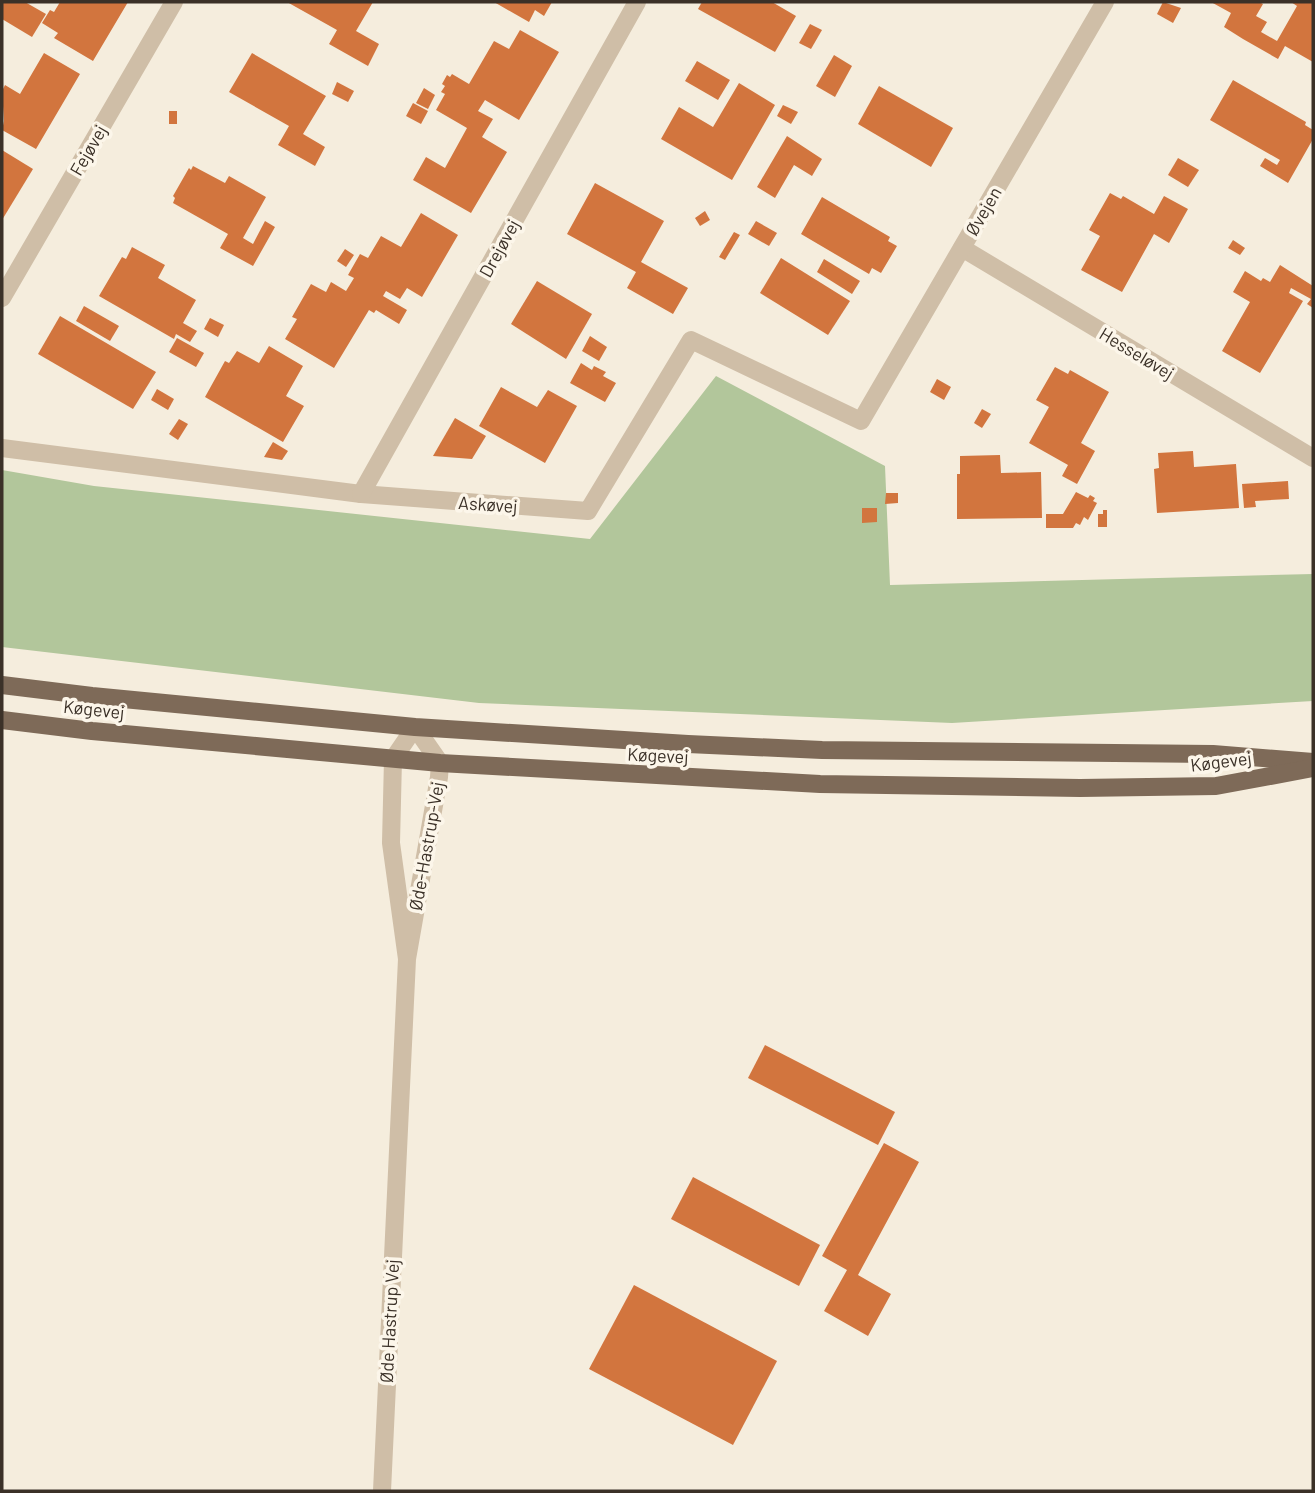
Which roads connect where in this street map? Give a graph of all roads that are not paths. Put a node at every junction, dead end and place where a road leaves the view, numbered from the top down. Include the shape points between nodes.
1 (174, 2) edge
2 (637, 2) edge
3 (1105, 2) edge
4 (962, 248) junction
5 (2, 298) edge
6 (861, 421) joint
7 (2, 448) edge
8 (1313, 458) edge
9 (361, 494) junction
10 (2, 685) edge
11 (2, 720) edge
12 (415, 727) junction
13 (393, 759) junction
14 (1313, 762) edge
15 (440, 763) junction
16 (1313, 768) edge
17 (407, 959) junction
18 (397, 1150) joint
19 (382, 1491) edge

1 - 5 street, Fejøvej
2 - 9 street, Drejøvej
3 - 4 street, Øvejen
4 - 6 street, Øvejen
4 - 8 street, Hesseløvej
6 - 9 street, Askøvej via 691,340 589,511
7 - 9 street, Askøvej
10 - 12 main road, Køgevej
11 - 13 main road, Køgevej
12 - 13 street
12 - 14 main road, Køgevej via 822,750 1213,754
12 - 15 street, Øde-Hastrup-Vej
13 - 15 main road, Køgevej
13 - 17 street, Øde-Hastrup-Vej via 391,843
15 - 16 main road, Køgevej via 820,784 1080,788 1216,786
15 - 17 street, Øde-Hastrup-Vej
17 - 18 street, Øde-Hastrup-Vej
18 - 19 street, Øde Hastrup Vej

